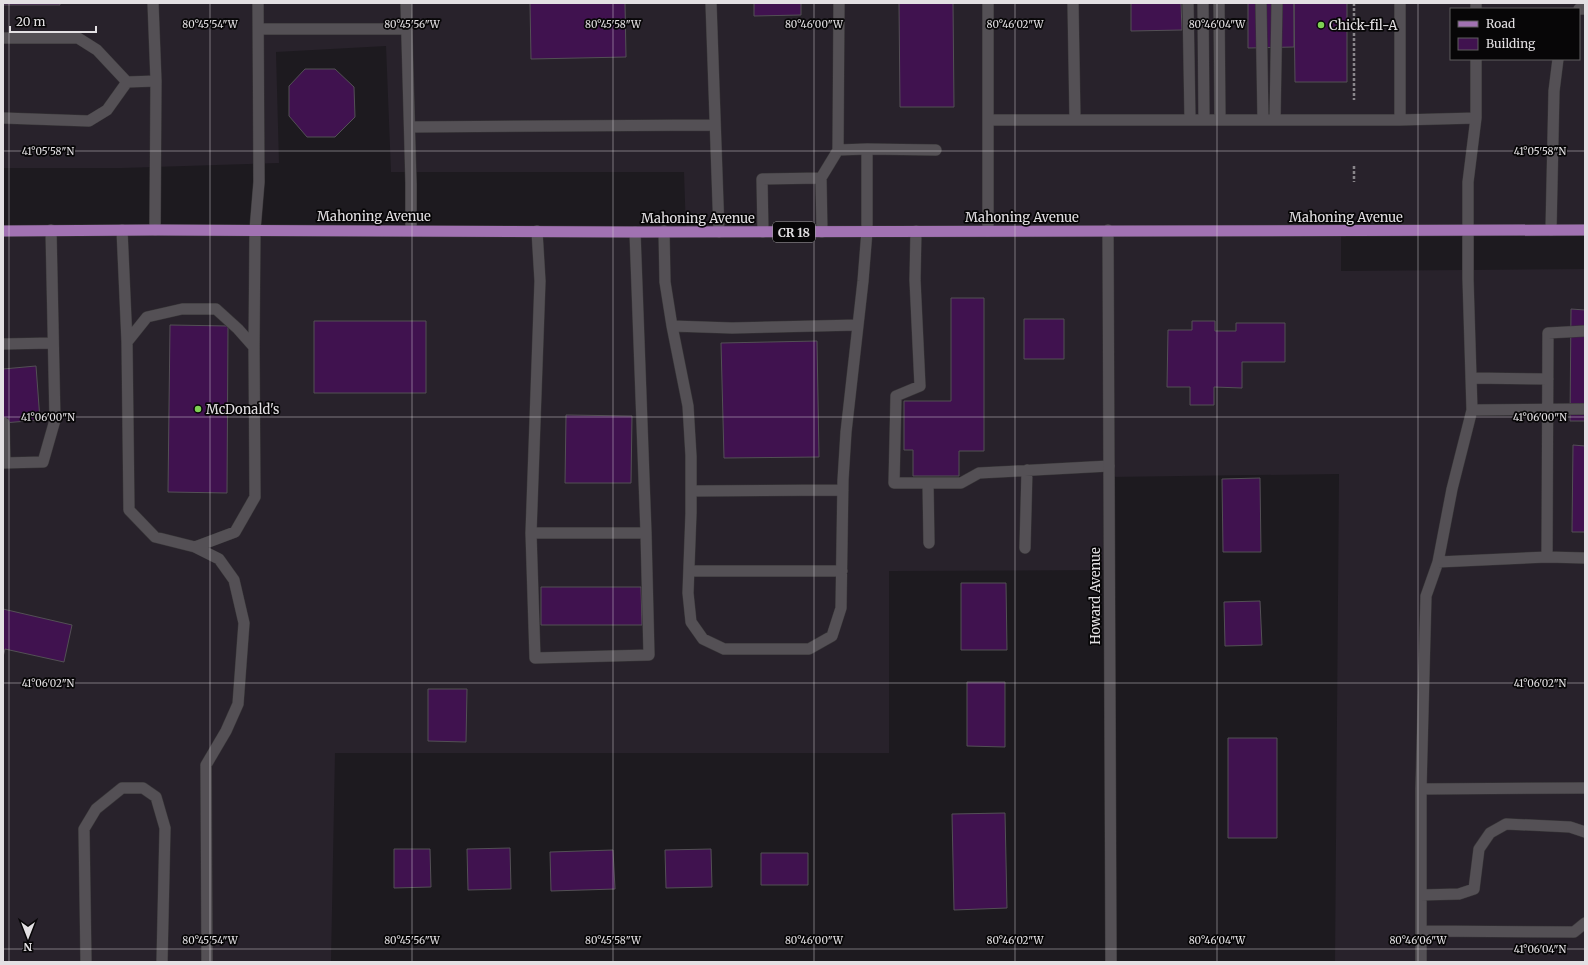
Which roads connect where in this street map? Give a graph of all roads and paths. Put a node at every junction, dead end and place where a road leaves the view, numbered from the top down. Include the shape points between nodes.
1 (154, 3) edge
2 (258, 3) edge
3 (406, 3) edge
4 (711, 3) edge
5 (839, 3) edge
6 (988, 3) edge
7 (1073, 3) edge
8 (1188, 3) edge
9 (1203, 3) edge
10 (1220, 3) edge
11 (1261, 3) edge
12 (1277, 3) edge
13 (1354, 3) edge
14 (1400, 3) edge
15 (258, 29) junction
16 (407, 29) junction
17 (3, 38) edge
18 (1476, 60) edge
19 (1558, 60) edge
20 (156, 81) junction
21 (127, 82) junction
22 (1354, 102) dead end
23 (3, 118) edge
24 (1476, 118) junction
25 (1190, 119) junction
26 (1204, 119) junction
27 (1220, 119) junction
28 (988, 120) junction
29 (1075, 120) junction
30 (1263, 120) junction
31 (1275, 120) junction
32 (1400, 120) junction
33 (715, 125) junction
34 (410, 127) junction
35 (867, 149) junction
36 (838, 150) junction
37 (936, 150) dead end
38 (1354, 166) dead end
39 (821, 178) junction
40 (1354, 182) dead end
41 (51, 230) junction
42 (122, 230) junction
43 (155, 230) junction
44 (255, 230) junction
45 (411, 230) junction
46 (1108, 230) junction
47 (1551, 230) junction
48 (1585, 230) edge
49 (3, 231) edge
50 (537, 231) junction
51 (664, 231) junction
52 (867, 231) junction
53 (916, 231) junction
54 (988, 231) junction
55 (1470, 231) junction
56 (635, 232) junction
57 (719, 232) junction
58 (763, 232) junction
59 (822, 232) junction
60 (858, 325) junction
61 (672, 326) junction
62 (1585, 331) edge
63 (127, 342) junction
64 (52, 343) junction
65 (3, 344) edge
66 (254, 347) junction
67 (1471, 378) junction
68 (1548, 379) junction
69 (1548, 409) junction
70 (1472, 410) junction
71 (1585, 410) edge
72 (4, 422) edge
73 (4, 463) edge
74 (1109, 466) junction
75 (1027, 470) junction
76 (928, 483) junction
77 (843, 490) junction
78 (691, 492) junction
79 (531, 533) junction
80 (646, 533) junction
81 (929, 543) dead end
82 (195, 547) junction
83 (1025, 548) dead end
84 (1547, 557) junction
85 (1585, 558) edge
86 (1438, 562) junction
87 (689, 571) junction
88 (842, 571) junction
89 (1585, 788) edge
90 (1421, 789) junction
91 (1585, 832) edge
92 (1421, 895) junction
93 (1585, 923) edge
94 (1421, 931) junction
95 (86, 962) edge
96 (162, 962) edge
97 (207, 962) edge
98 (1111, 962) edge
99 (1420, 962) edge

1 - 20 street
2 - 15 street
3 - 16 street
4 - 33 street
5 - 36 street
6 - 28 street
7 - 29 street
8 - 25 street
9 - 26 street
10 - 27 street
11 - 30 street
12 - 31 street
13 - 22 path
14 - 32 street
15 - 16 street
15 - 44 street via 258,182
16 - 34 street
17 - 21 street via 78,38 97,50
18 - 24 street
19 - 47 street via 1554,91
20 - 21 street
20 - 43 street
21 - 23 street via 107,110 89,121
24 - 32 street
24 - 55 street via 1468,182
25 - 26 street
25 - 29 street
26 - 27 street
27 - 30 street
28 - 29 street
28 - 54 street
30 - 31 street
31 - 32 street
33 - 34 street
33 - 57 street
34 - 45 street
35 - 36 street
35 - 37 street
35 - 52 street
36 - 39 street
38 - 40 path
39 - 58 street via 762,179
39 - 59 street
41 - 42 main road, Mahoning Avenue / CR 18
41 - 49 main road, Mahoning Avenue / CR 18
41 - 64 street
42 - 43 main road, Mahoning Avenue / CR 18
42 - 63 street
43 - 44 main road, Mahoning Avenue / CR 18
44 - 45 main road, Mahoning Avenue / CR 18
44 - 66 street
45 - 50 main road, Mahoning Avenue / CR 18
46 - 54 main road, Mahoning Avenue / CR 18
46 - 55 main road, Mahoning Avenue / CR 18
46 - 74 street, Howard Avenue
47 - 48 main road, Mahoning Avenue / CR 18
47 - 55 main road, Mahoning Avenue / CR 18
50 - 56 main road, Mahoning Avenue / CR 18
50 - 79 street via 540,281
51 - 56 main road, Mahoning Avenue / CR 18
51 - 57 main road, Mahoning Avenue / CR 18
51 - 61 street via 665,282
52 - 53 main road, Mahoning Avenue / CR 18
52 - 59 main road, Mahoning Avenue / CR 18
52 - 60 street
53 - 54 main road, Mahoning Avenue / CR 18
53 - 76 street via 915,280 920,386 896,396 894,483
55 - 67 street via 1468,279
56 - 80 street
57 - 58 main road, Mahoning Avenue / CR 18
58 - 59 main road, Mahoning Avenue / CR 18
60 - 61 street via 732,328
60 - 77 street via 846,432
61 - 78 street via 688,406
62 - 68 street via 1548,333
63 - 66 street via 147,317 182,309 216,310
63 - 82 street via 129,510 155,537
64 - 65 street
64 - 73 street via 55,420 43,462
66 - 82 street via 255,497 235,532
67 - 68 street
67 - 70 street
68 - 69 street
69 - 70 street
69 - 71 street
69 - 84 street
70 - 86 street via 1452,489
72 - 73 street
74 - 75 street
74 - 98 street, Howard Avenue
75 - 76 street via 979,473 961,483
75 - 83 street
76 - 81 street
77 - 78 street
77 - 88 street
78 - 87 street
79 - 80 street
79 - 80 street via 534,658 649,655
82 - 97 street via 219,559 234,580 244,623 238,704 206,765
84 - 85 street
84 - 86 street
86 - 90 street via 1426,596
87 - 88 street
87 - 88 street via 691,622 703,639 724,648 810,648 832,636 841,608
89 - 90 street
90 - 92 street
91 - 92 street via 1570,827 1506,824 1490,833 1479,849 1474,889 1459,894
92 - 94 street
93 - 94 street via 1574,932
94 - 99 street
95 - 96 street via 84,829 96,809 122,788 143,788 156,798 165,828

